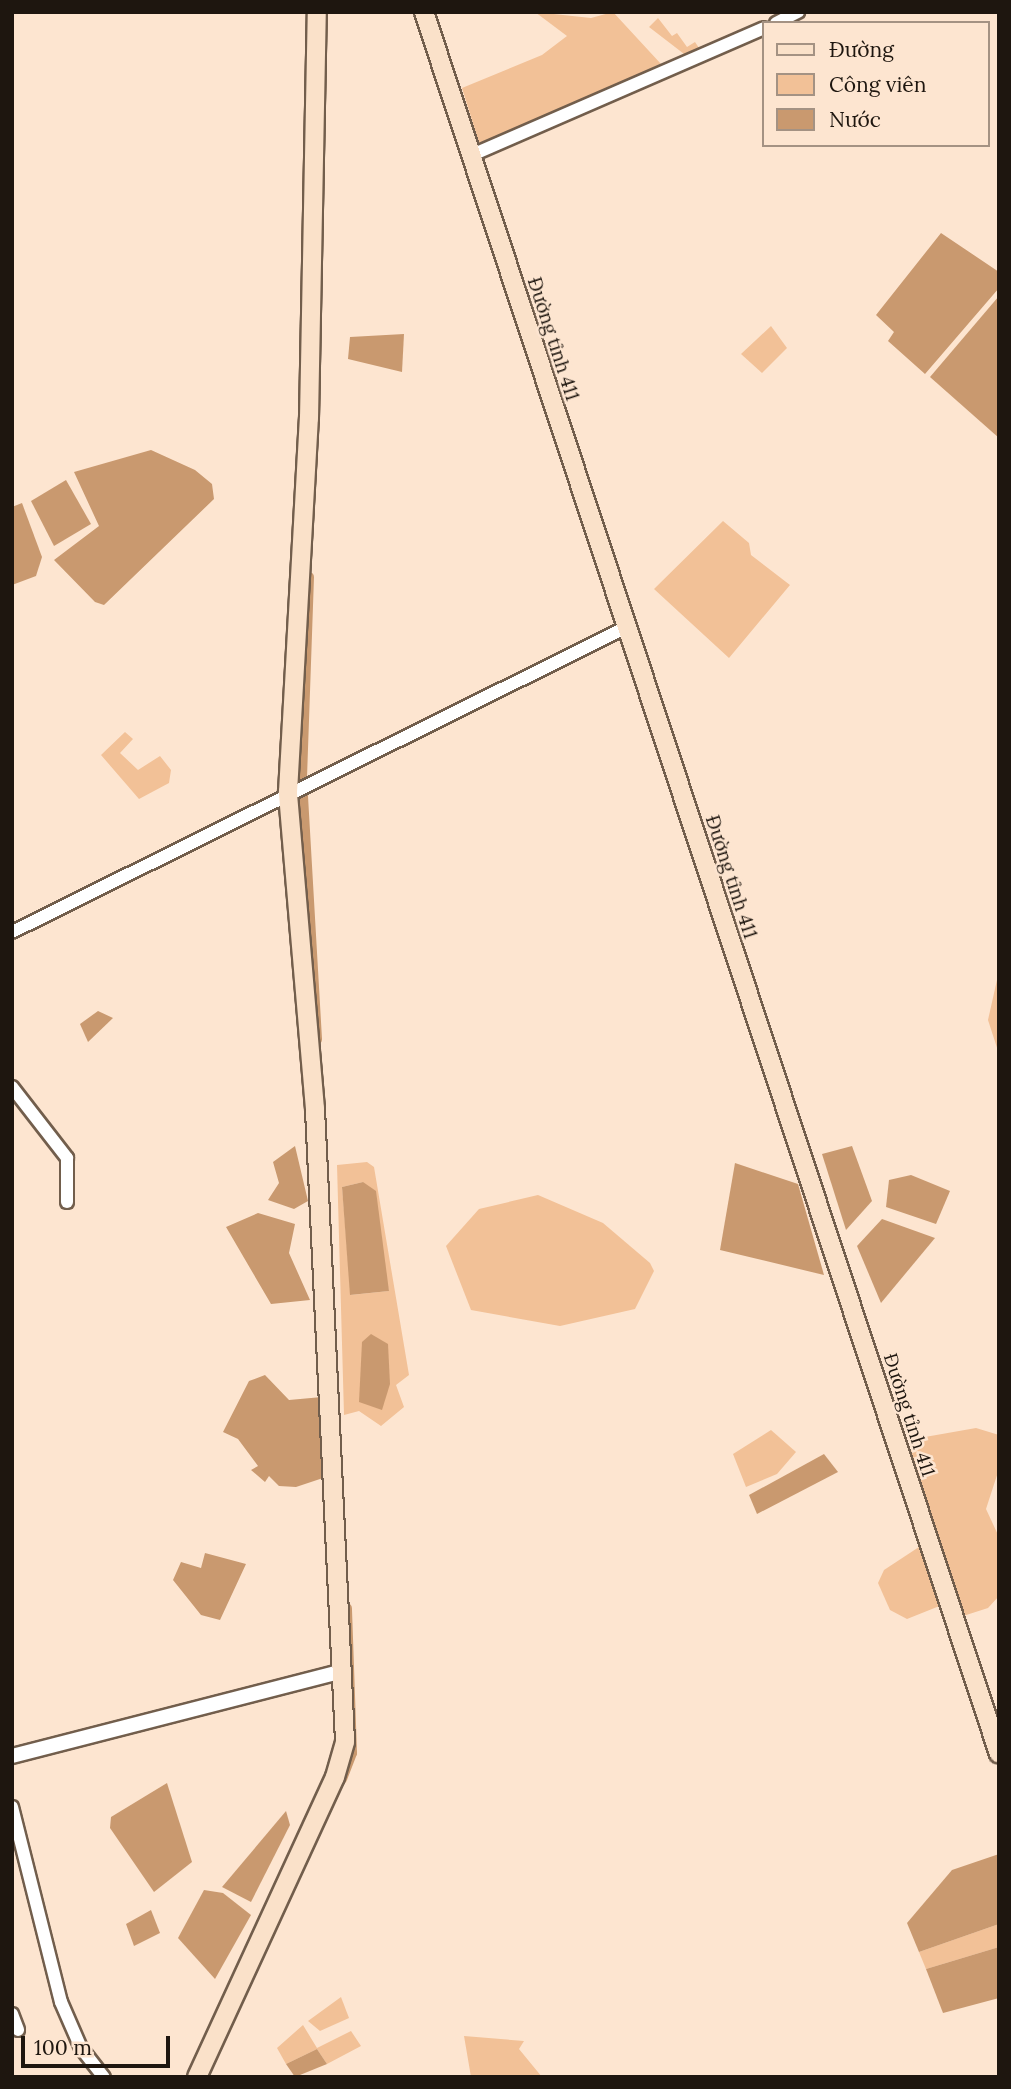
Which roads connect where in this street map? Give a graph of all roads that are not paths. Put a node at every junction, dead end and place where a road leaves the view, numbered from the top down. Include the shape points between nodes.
1 (317, 12) edge
2 (424, 12) edge
3 (798, 12) edge
4 (780, 21) edge
5 (762, 29) edge
6 (472, 155) junction
7 (625, 628) junction
8 (289, 792) junction
9 (12, 932) edge
10 (12, 1087) edge
11 (67, 1202) dead end
12 (340, 1672) junction
13 (999, 1754) edge
14 (12, 1756) edge
15 (12, 1807) edge
16 (26, 1867) junction
17 (12, 1874) edge
18 (12, 2014) edge
19 (18, 2030) dead end
20 (104, 2077) edge
21 (197, 2077) edge

1 - 8 main road via 309,418
2 - 6 main road, Đường tỉnh 411
3 - 4 street
5 - 6 street
6 - 7 main road, Đường tỉnh 411
7 - 8 street
7 - 13 main road, Đường tỉnh 411
8 - 9 street
8 - 12 main road via 315,1110
10 - 11 street via 67,1158
12 - 14 street
12 - 21 main road via 345,1741 335,1777
15 - 16 street
16 - 17 street
16 - 20 street via 61,2002 81,2048
18 - 19 street

